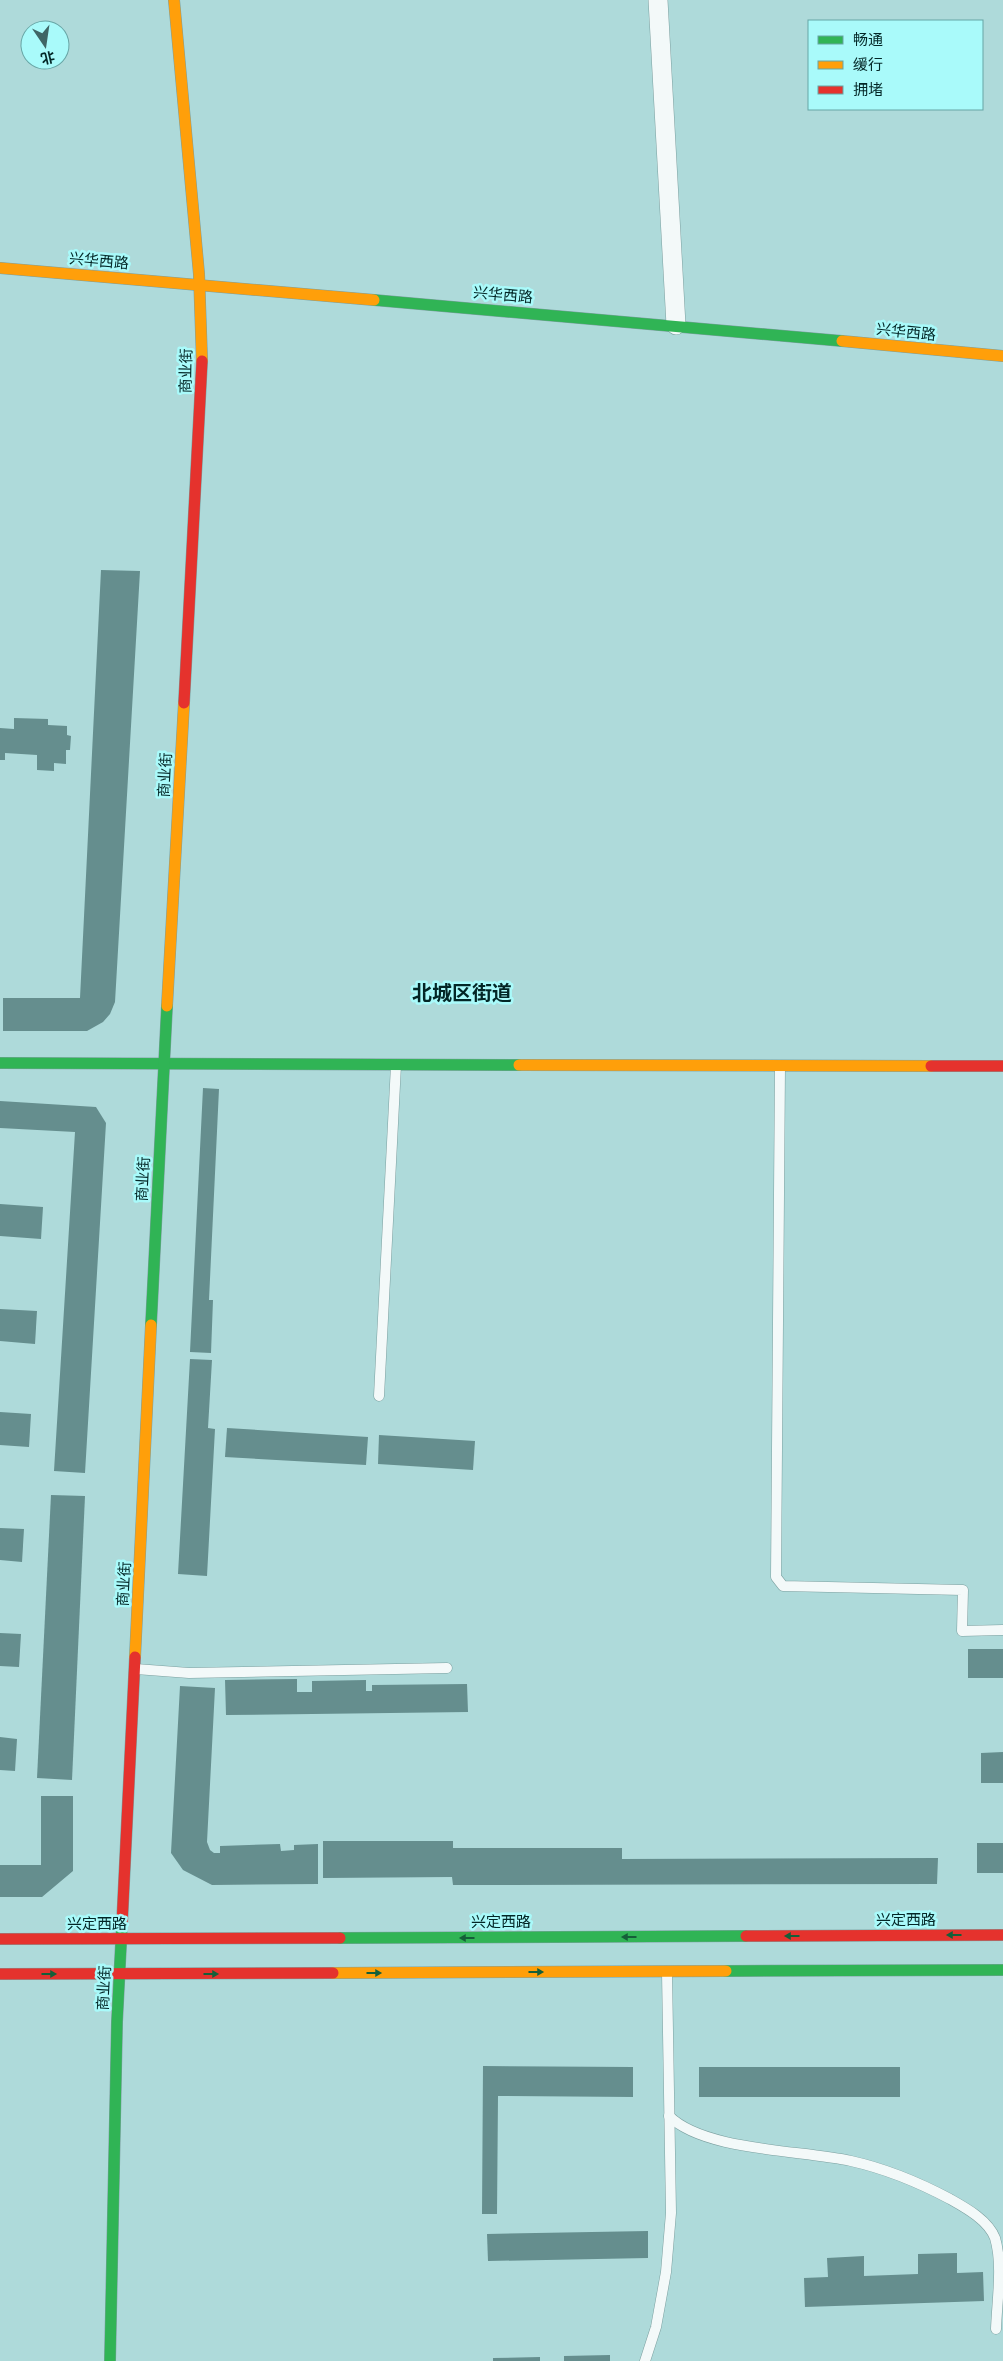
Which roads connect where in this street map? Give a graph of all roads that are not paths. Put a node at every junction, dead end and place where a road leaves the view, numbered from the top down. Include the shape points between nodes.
1 (174, 0) edge
2 (658, 0) edge
3 (0, 268) edge
4 (199, 284) junction
5 (676, 325) junction
6 (1003, 356) edge
7 (0, 1063) edge
8 (164, 1063) junction
9 (396, 1064) junction
10 (780, 1065) junction
11 (1003, 1066) edge
12 (378, 1396) dead end
13 (1003, 1630) edge
14 (447, 1668) dead end
15 (134, 1669) junction
16 (1003, 1935) edge
17 (0, 1938) edge
18 (122, 1939) junction
19 (1003, 1970) edge
20 (667, 1971) junction
21 (0, 1974) edge
22 (120, 1974) junction
23 (670, 2116) junction
24 (996, 2329) dead end
25 (110, 2361) edge
26 (646, 2361) edge

1 - 4 street, 商业街
2 - 5 street
3 - 4 street, 兴华西路
4 - 5 street, 兴华西路
4 - 8 street, 商业街 via 202,373
5 - 6 street, 兴华西路
7 - 8 street
8 - 9 street
8 - 15 street, 商业街
9 - 10 street
9 - 12 lane
10 - 11 street
10 - 13 lane via 776,1577 783,1586 963,1590 962,1631
14 - 15 lane via 189,1673
15 - 18 street, 商业街
16 -> 18 street, 兴定西路
17 - 18 street, 兴定西路
18 - 22 street, 商业街
19 - 20 street
22 -> 20 street
20 - 23 lane
21 -> 22 street
22 - 25 street, 商业街
23 - 24 lane via 697,2134 724,2141 852,2161 903,2175 981,2219 994,2237 999,2259
23 - 26 lane via 671,2213 666,2272

